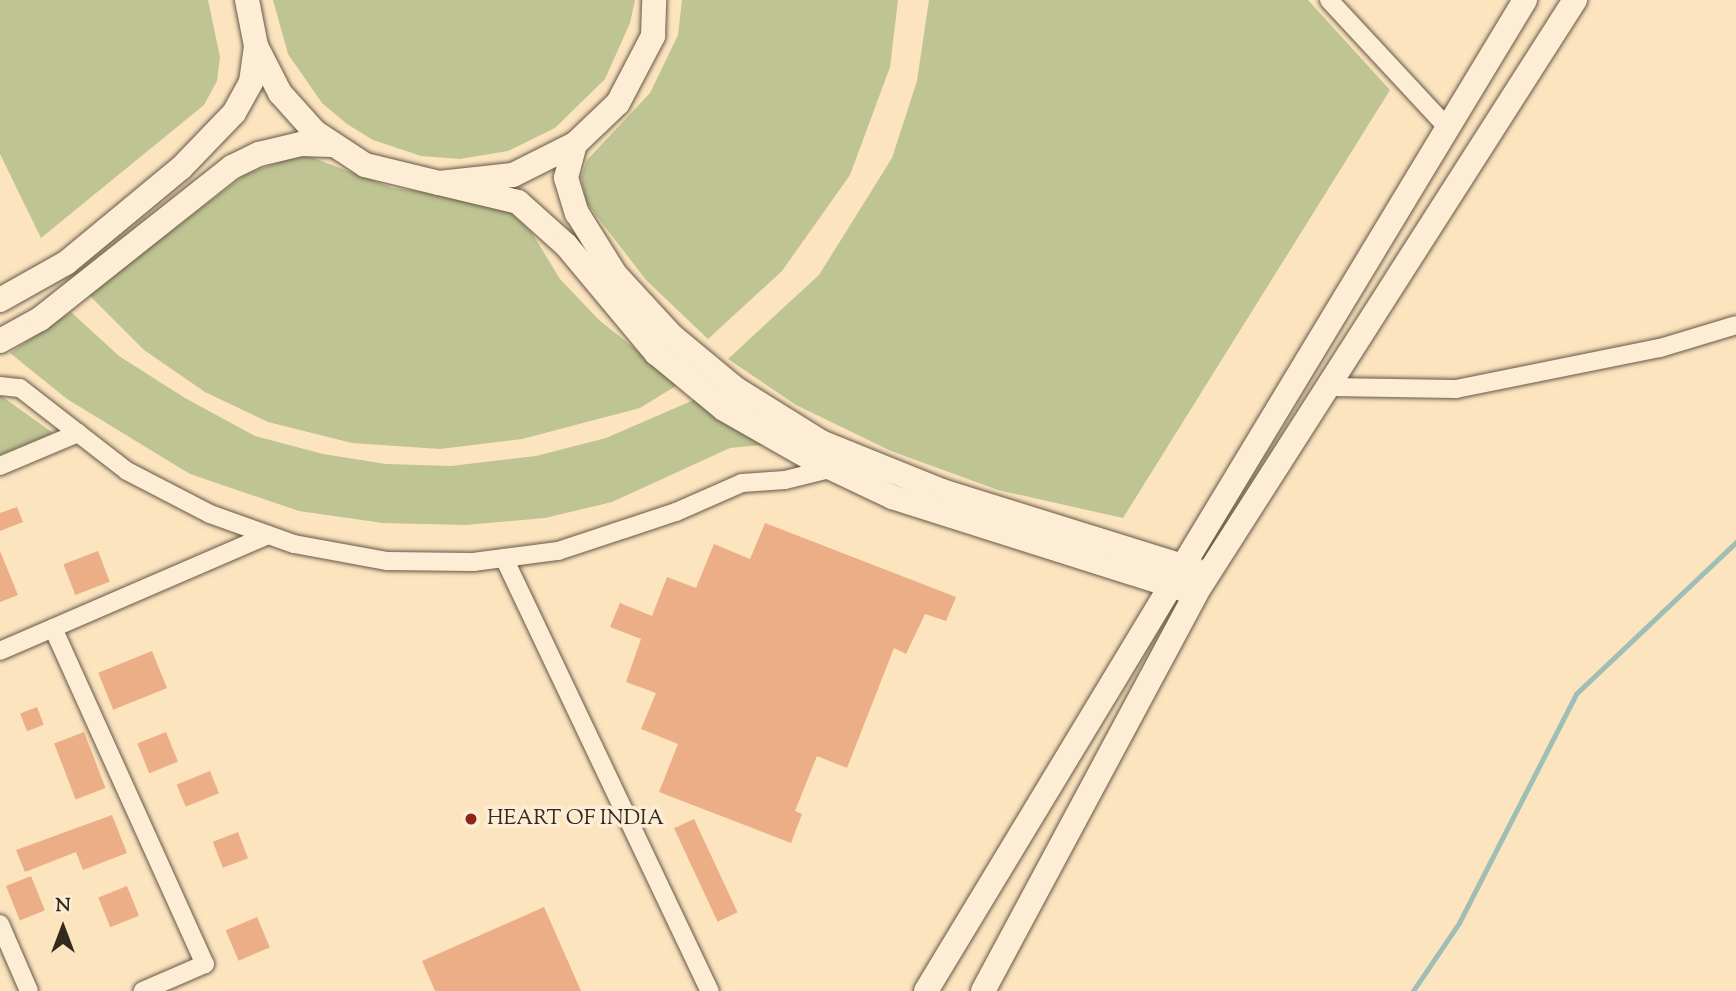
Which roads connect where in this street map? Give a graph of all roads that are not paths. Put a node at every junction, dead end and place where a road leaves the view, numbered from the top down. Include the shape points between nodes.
1 (247, 0) edge
2 (654, 0) edge
3 (1329, 0) edge
4 (1525, 0) edge
5 (1575, 0) edge
6 (256, 46) junction
7 (1448, 128) junction
8 (575, 144) junction
9 (331, 145) junction
10 (439, 183) junction
11 (0, 300) edge
12 (1736, 325) edge
13 (0, 341) edge
14 (0, 386) edge
15 (1329, 387) junction
16 (78, 433) junction
17 (0, 466) edge
18 (832, 468) junction
19 (268, 535) junction
20 (504, 558) junction
21 (1177, 576) junction
22 (1202, 584) junction
23 (53, 628) junction
24 (0, 651) edge
25 (0, 924) edge
26 (29, 991) edge
27 (143, 991) edge
28 (710, 991) edge
29 (926, 991) edge
30 (983, 991) edge

1 - 6 street
2 - 8 street via 653,36 618,103
3 - 7 street
4 - 7 street
5 - 15 street
6 - 9 street via 280,93
6 - 11 street via 251,82 234,113 181,168 66,262
7 - 21 street
8 - 10 street via 513,175
8 - 21 street via 566,178 577,213 615,274 672,336 736,388 821,442
9 - 10 street via 365,164
9 - 13 street via 301,144 259,154 232,167 40,319
10 - 18 street via 518,202 566,246 656,353 724,409
12 - 15 street via 1660,348 1456,389
14 - 16 street via 20,388
15 - 22 street
16 - 17 street
16 - 19 street via 127,471 210,514
18 - 20 street via 785,480 743,483 676,512 558,551
18 - 21 street via 892,497
19 - 20 street via 387,561
19 - 23 street
20 - 28 street
21 - 22 street
21 - 29 street
22 - 30 street
23 - 24 street
23 - 27 street via 205,964
25 - 26 street

